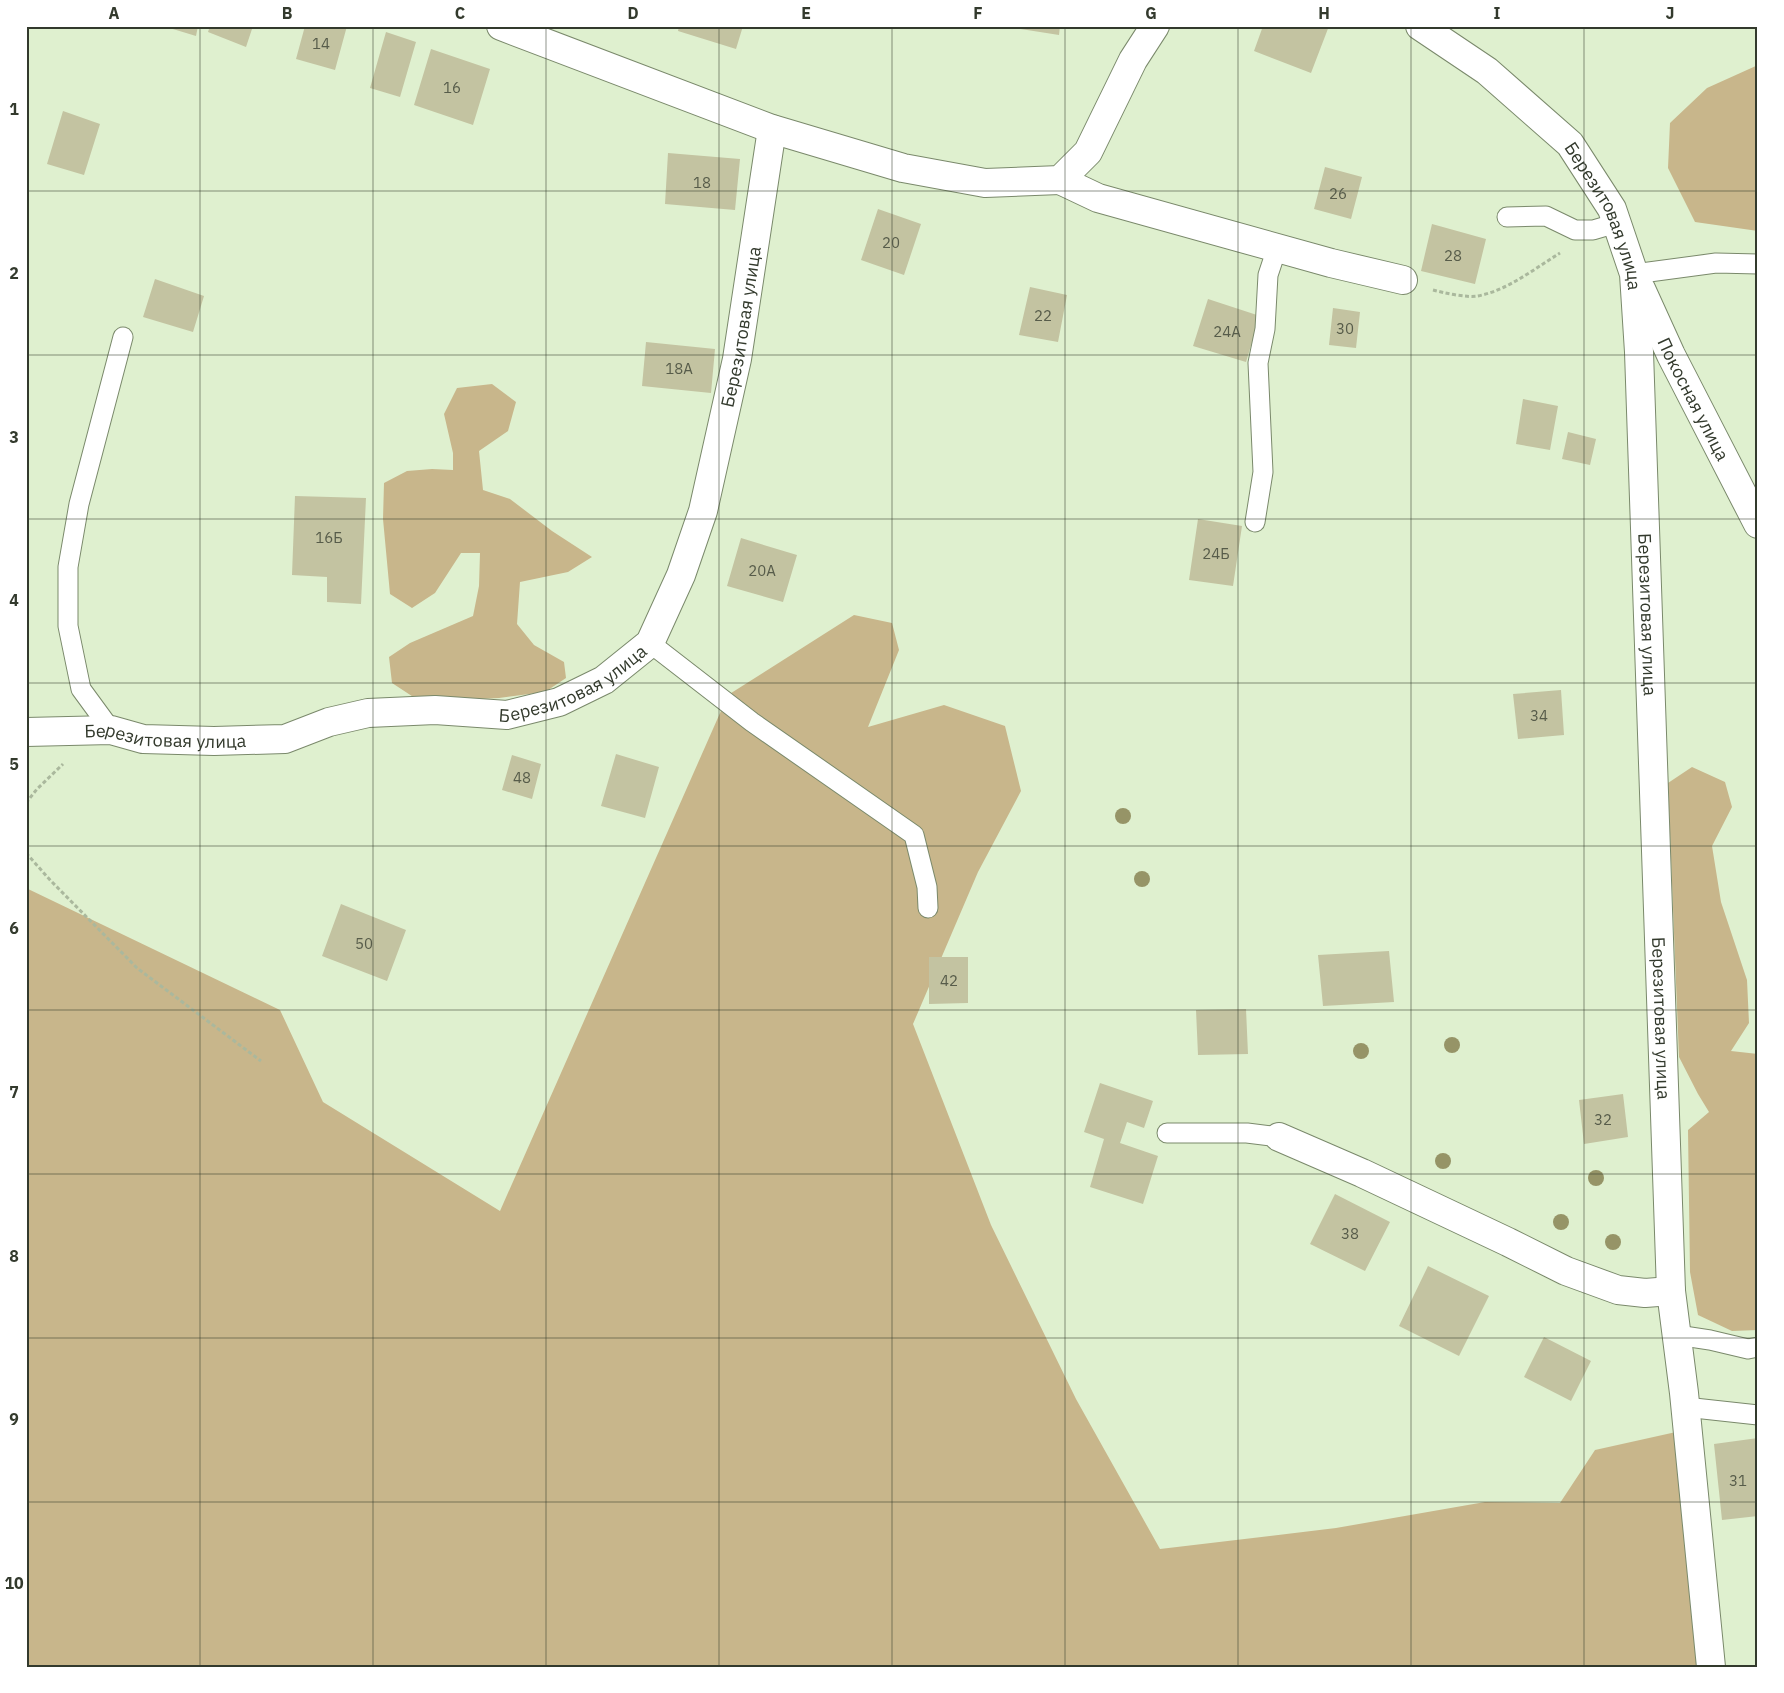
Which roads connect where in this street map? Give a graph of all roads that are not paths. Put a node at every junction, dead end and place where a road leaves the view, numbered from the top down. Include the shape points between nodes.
1 (501, 26) edge
2 (1155, 26) edge
3 (1420, 26) edge
4 (772, 129) junction
5 (1060, 180) junction
6 (1507, 217) dead end
7 (1605, 226) junction
8 (1277, 248) junction
9 (1758, 264) edge
10 (1634, 274) junction
11 (1403, 280) road end
12 (123, 337) dead end
13 (1756, 518) edge
14 (1255, 522) dead end
15 (650, 643) junction
16 (111, 730) junction
17 (26, 732) edge
18 (928, 908) dead end
19 (1167, 1133) dead end
20 (1279, 1137) joint
21 (1671, 1291) junction
22 (1677, 1335) junction
23 (1758, 1347) edge
24 (1685, 1407) junction
25 (1758, 1415) edge
26 (1711, 1667) edge

1 - 4 street
2 - 5 street via 1133,60 1088,152
3 - 7 street, Березитовая улица via 1487,71 1570,144 1612,208
4 - 5 street via 903,168 985,183
4 - 15 street, Березитовая улица via 737,359 703,511 681,575
5 - 8 street via 1098,198
6 - 7 lane via 1546,216 1575,230
7 - 10 street, Березитовая улица
8 - 11 street
8 - 14 lane via 1268,275 1265,329 1258,363 1263,472
9 - 10 lane via 1716,263
10 - 13 street, Покосная улица via 1671,355
10 - 21 street, Березитовая улица via 1640,362
12 - 16 lane via 79,504 68,567 68,626 81,689
15 - 16 street, Березитовая улица via 604,680 559,702 508,715 435,710 368,713 329,722 285,739 143,739
15 - 18 lane via 752,722 914,835 927,887
16 - 17 street, Березитовая улица
19 - 20 lane via 1247,1132
20 - 21 street via 1566,1271 1618,1290
21 - 22 street, Березитовая улица
22 - 23 lane via 1748,1349
22 - 24 street, Березитовая улица
24 - 25 lane
24 - 26 street, Березитовая улица

